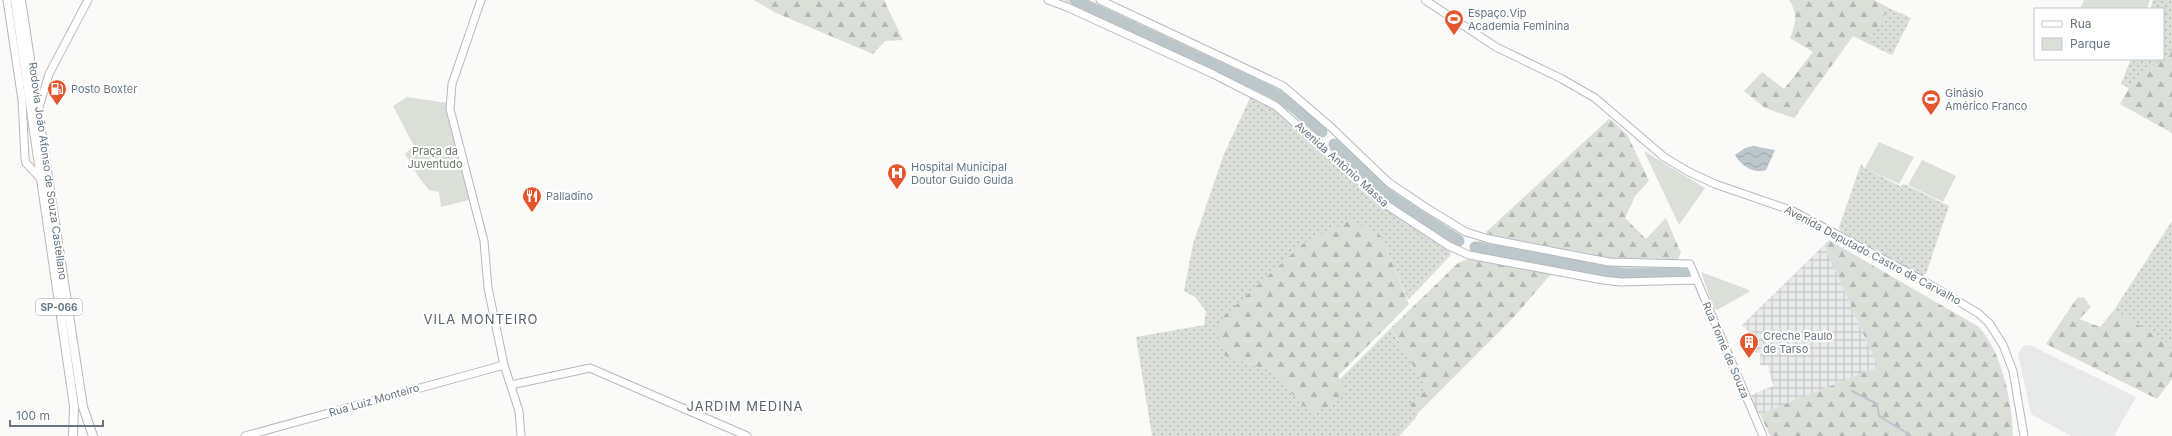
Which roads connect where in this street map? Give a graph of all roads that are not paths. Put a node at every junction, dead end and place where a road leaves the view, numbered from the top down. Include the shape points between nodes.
1 (7, 0) edge
2 (15, 0) edge
3 (21, 0) edge
4 (88, 0) edge
5 (481, 0) edge
6 (1048, 0) edge
7 (1100, 0) edge
8 (1425, 0) edge
9 (31, 86) junction
10 (38, 107) junction
11 (40, 178) junction
12 (1690, 264) joint
13 (1697, 280) junction
14 (504, 365) junction
15 (511, 385) junction
16 (73, 436) edge
17 (93, 436) edge
18 (245, 436) edge
19 (521, 436) edge
20 (747, 436) edge
21 (1763, 436) edge
22 (2024, 436) edge

1 - 11 street via 22,100 25,158 26,163
2 - 9 main road, Rodovia João Afonso de Souza Castellano / SP-066
3 - 9 main road, Rodovia João Afonso de Souza Castellano / SP-066
4 - 10 street via 49,74
5 - 14 street via 452,84 449,100 484,241 488,288
6 - 13 street, Avenida Antônio Massa via 1213,74 1276,106 1385,204 1461,252 1603,280
7 - 12 street, Avenida Antônio Massa via 1283,86 1332,128 1388,182 1466,232 1489,239 1610,262
8 - 22 street, Avenida Deputado Castro de Carvalho via 1496,47 1595,98 1664,157 1689,172 1715,184 1793,211 1978,313 1989,323 2003,345 2013,372
9 - 10 main road, Rodovia João Afonso de Souza Castellano / SP-066
9 - 11 main road, Rodovia João Afonso de Souza Castellano / SP-066
10 - 17 main road, Rodovia João Afonso de Souza Castellano / SP-066 via 83,407
11 - 16 main road, Rodovia João Afonso de Souza Castellano / SP-066 via 74,406
12 - 13 street, Rua Tomé de Souza
13 - 21 street, Rua Tomé de Souza
14 - 15 street
14 - 18 street, Rua Luíz Monteiro
15 - 19 street via 519,411
15 - 20 street via 590,368

